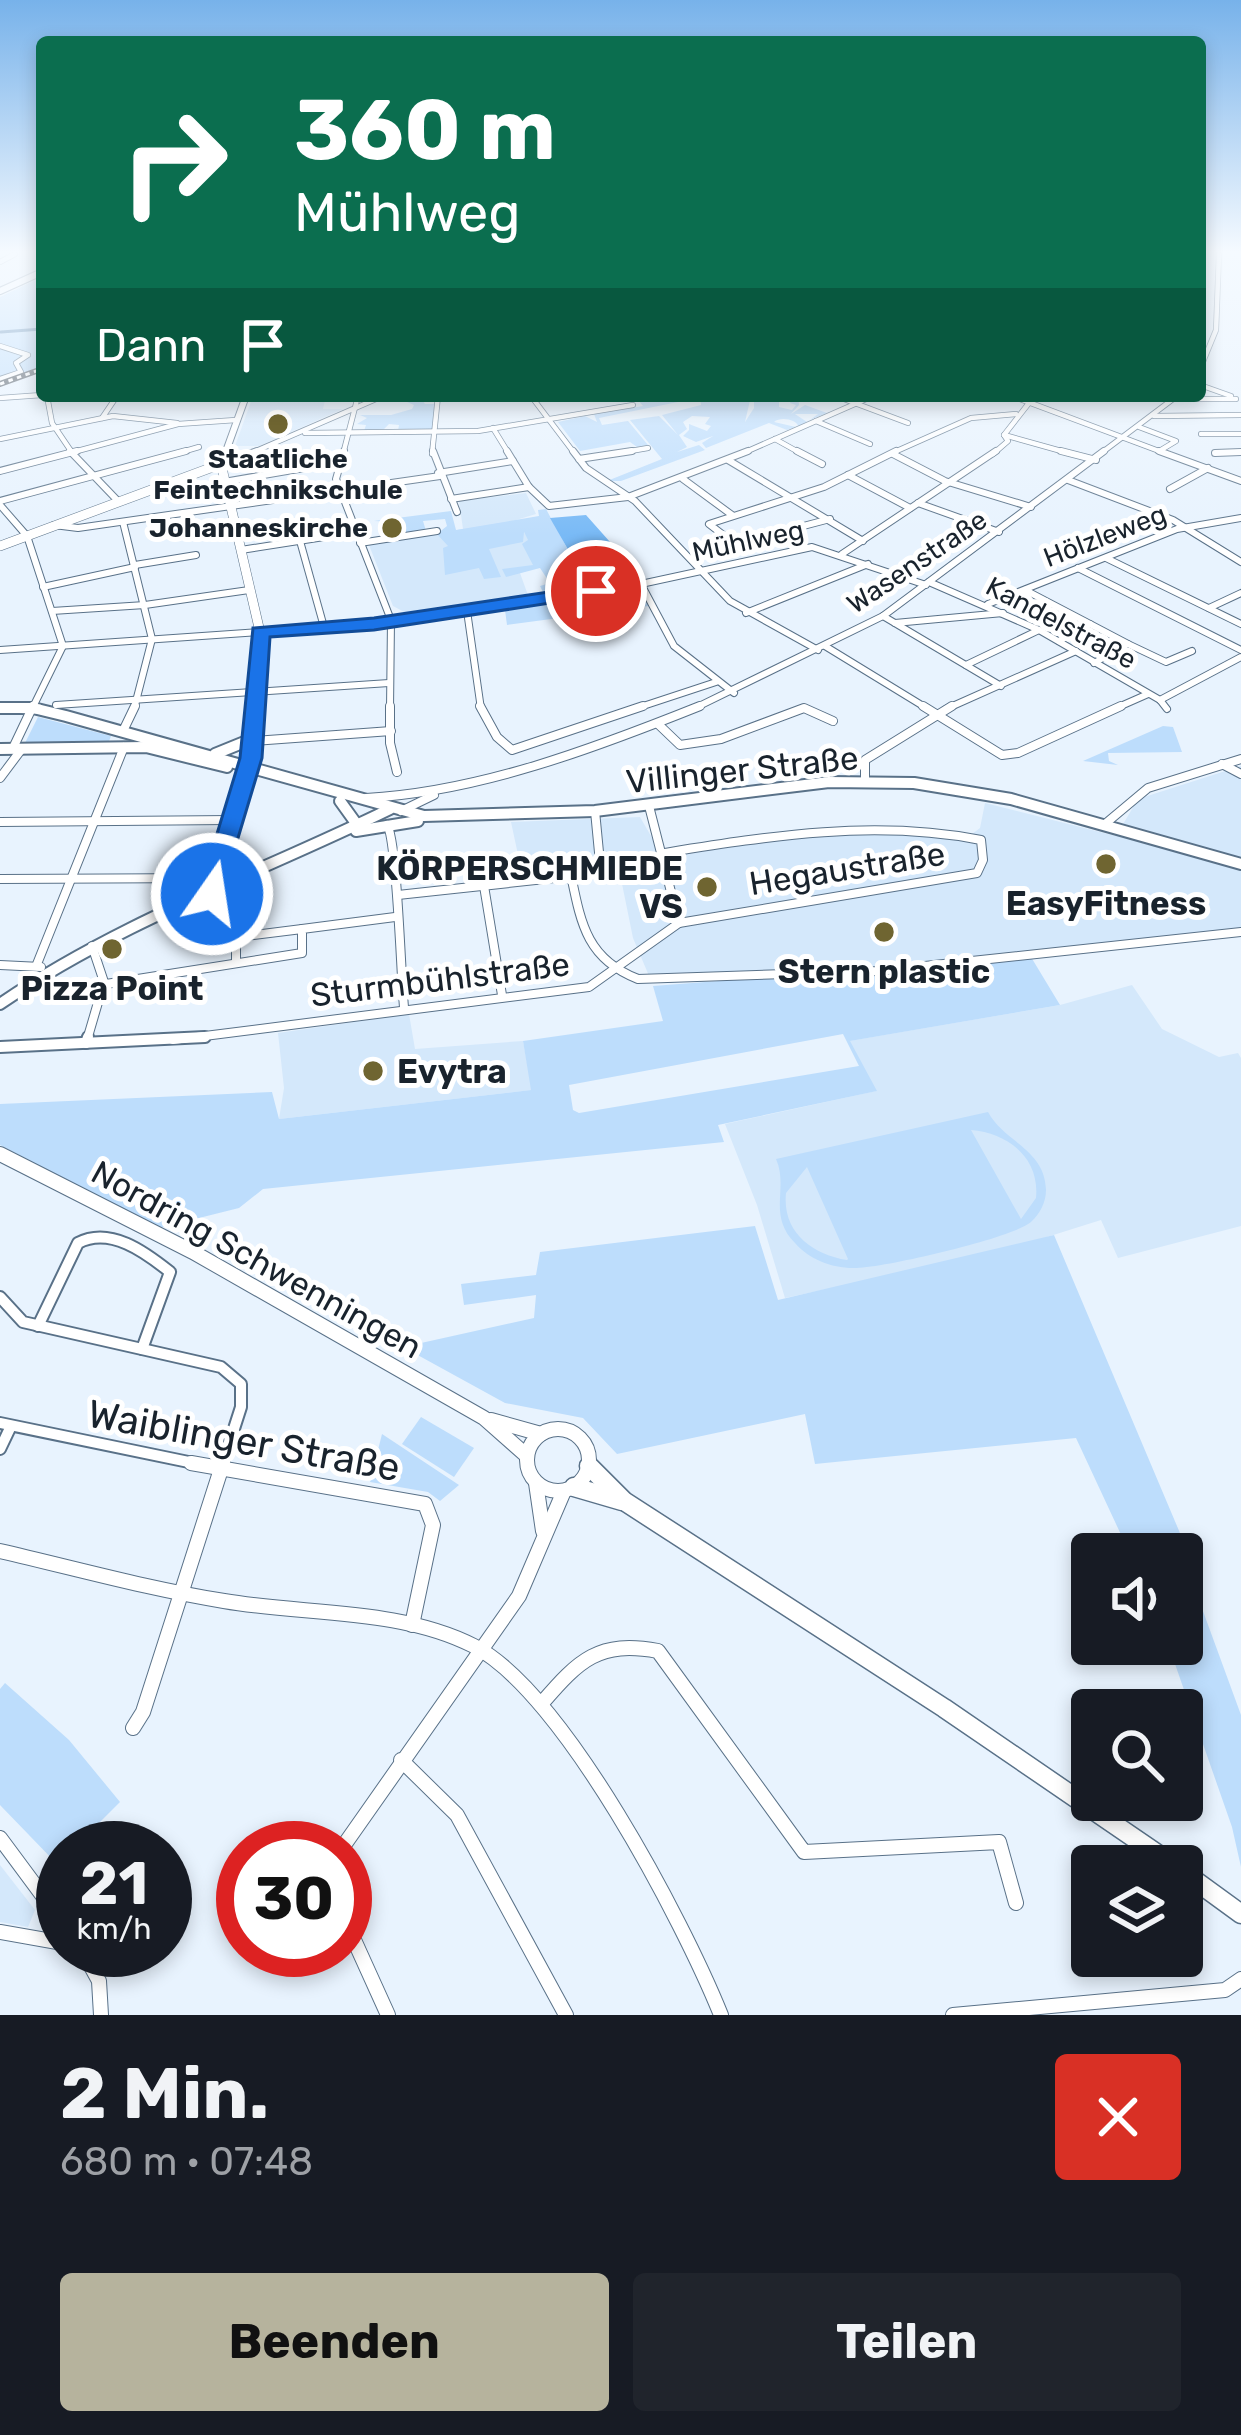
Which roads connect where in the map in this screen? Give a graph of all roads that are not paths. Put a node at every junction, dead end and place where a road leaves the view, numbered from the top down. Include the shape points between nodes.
1 (6, 348) edge
2 (0, 379) edge
3 (1206, 387) edge
4 (36, 396) edge
5 (0, 398) edge
6 (1206, 399) edge
7 (1238, 400) edge
8 (45, 402) edge
9 (113, 402) edge
10 (244, 402) edge
11 (357, 402) edge
12 (368, 402) edge
13 (438, 402) edge
14 (536, 402) edge
15 (854, 402) edge
16 (1025, 402) edge
17 (1032, 402) edge
18 (1170, 402) edge
19 (857, 403) junction
20 (634, 405) dead end
21 (356, 407) junction
22 (1016, 414) junction
23 (1241, 415) edge
24 (1154, 416) junction
25 (102, 418) junction
26 (236, 420) junction
27 (549, 420) junction
28 (817, 421) junction
29 (908, 423) dead end
30 (178, 424) junction
31 (52, 426) junction
32 (1139, 427) junction
33 (493, 428) junction
34 (305, 433) junction
35 (348, 433) junction
36 (435, 433) junction
37 (1004, 434) junction
38 (1201, 434) dead end
39 (1241, 434) edge
40 (1125, 437) junction
41 (775, 439) junction
42 (0, 440) edge
43 (870, 444) dead end
44 (200, 446) dead end
45 (647, 448) dead end
46 (74, 451) junction
47 (1162, 451) junction
48 (1241, 452) edge
49 (1215, 453) dead end
50 (893, 454) junction
51 (579, 459) junction
52 (728, 460) junction
53 (1096, 460) junction
54 (513, 461) junction
55 (339, 462) junction
56 (220, 464) junction
57 (822, 464) dead end
58 (1208, 468) junction
59 (1241, 470) edge
60 (0, 471) edge
61 (1219, 472) junction
62 (97, 475) junction
63 (439, 475) junction
64 (848, 476) junction
65 (683, 478) junction
66 (1068, 480) junction
67 (224, 482) junction
68 (956, 482) junction
69 (1241, 482) edge
70 (529, 487) junction
71 (1170, 489) dead end
72 (341, 491) junction
73 (628, 497) junction
74 (789, 497) junction
75 (451, 499) junction
76 (117, 500) junction
77 (918, 502) junction
78 (0, 503) edge
79 (230, 507) junction
80 (1031, 507) junction
81 (910, 508) junction
82 (457, 512) dead end
83 (732, 514) junction
84 (1241, 518) edge
85 (830, 519) junction
86 (124, 522) junction
87 (54, 525) junction
88 (1190, 528) junction
89 (436, 531) dead end
90 (356, 532) junction
91 (999, 532) junction
92 (27, 536) junction
93 (300, 541) junction
94 (862, 541) junction
95 (360, 543) junction
96 (0, 546) edge
97 (241, 550) junction
98 (842, 554) junction
99 (196, 555) dead end
100 (1104, 557) junction
101 (1241, 562) edge
102 (868, 564) junction
103 (135, 566) junction
104 (1078, 568) junction
105 (702, 572) junction
106 (928, 583) junction
107 (641, 584) junction
108 (43, 587) junction
109 (249, 590) junction
110 (1025, 590) junction
111 (1241, 592) edge
112 (988, 604) junction
113 (145, 605) junction
114 (1209, 608) junction
115 (52, 611) junction
116 (467, 611) junction
117 (746, 613) junction
118 (1005, 613) junction
119 (883, 616) junction
120 (391, 620) junction
121 (895, 622) junction
122 (1090, 624) junction
123 (1241, 624) edge
124 (324, 628) junction
125 (1039, 630) junction
126 (260, 632) junction
127 (152, 640) junction
128 (1059, 641) junction
129 (1128, 644) junction
130 (63, 646) junction
131 (821, 648) junction
132 (0, 650) edge
133 (1076, 651) junction
134 (1192, 651) dead end
135 (1241, 654) edge
136 (1094, 663) junction
137 (967, 665) junction
138 (716, 682) junction
139 (389, 683) junction
140 (1000, 686) junction
141 (253, 691) junction
142 (734, 693) junction
143 (1148, 694) junction
144 (136, 699) junction
145 (56, 705) dead end
146 (0, 708) edge
147 (33, 708) junction
148 (68, 710) junction
149 (933, 715) junction
150 (833, 722) dead end
151 (658, 724) junction
152 (123, 731) junction
153 (391, 731) junction
154 (250, 741) junction
155 (108, 747) junction
156 (124, 747) junction
157 (12, 748) edge
158 (212, 754) junction
159 (1241, 759) edge
160 (1222, 764) junction
161 (247, 769) junction
162 (397, 772) dead end
163 (1241, 774) edge
164 (0, 778) edge
165 (865, 781) junction
166 (426, 796) junction
167 (355, 798) junction
168 (340, 802) junction
169 (650, 806) junction
170 (596, 811) junction
171 (390, 815) junction
172 (450, 817) junction
173 (95, 820) junction
174 (231, 820) junction
175 (0, 822) edge
176 (1106, 824) junction
177 (358, 829) junction
178 (664, 853) junction
179 (1241, 864) edge
180 (571, 875) junction
181 (72, 878) junction
182 (0, 879) edge
183 (213, 883) junction
184 (484, 886) junction
185 (398, 895) junction
186 (395, 917) junction
187 (679, 923) junction
188 (302, 929) junction
189 (1241, 932) edge
190 (238, 937) junction
191 (92, 946) junction
192 (236, 963) junction
193 (0, 965) edge
194 (41, 967) junction
195 (616, 972) junction
196 (106, 984) junction
197 (502, 995) junction
198 (0, 1004) edge
199 (404, 1007) junction
200 (86, 1043) junction
201 (0, 1047) edge
202 (0, 1154) edge
203 (0, 1297) edge
204 (38, 1326) junction
205 (142, 1349) junction
206 (484, 1418) junction
207 (6, 1425) edge
208 (541, 1434) junction
209 (0, 1449) edge
210 (526, 1456) junction
211 (589, 1466) junction
212 (221, 1470) junction
213 (536, 1483) junction
214 (569, 1489) junction
215 (624, 1501) junction
216 (543, 1531) junction
217 (0, 1551) edge
218 (179, 1593) junction
219 (412, 1624) junction
220 (480, 1649) junction
221 (542, 1703) junction
222 (133, 1728) dead end
223 (401, 1760) junction
224 (360, 1821) edge
225 (0, 1838) edge
226 (1143, 1845) edge
227 (36, 1887) edge
228 (1203, 1887) edge
229 (1016, 1903) dead end
230 (1241, 1914) edge
231 (0, 1932) edge
232 (36, 1938) edge
233 (98, 1977) edge
234 (371, 1977) edge
235 (1241, 1979) edge
236 (1157, 2007) edge
237 (1037, 2011) edge
238 (101, 2015) edge
239 (388, 2015) edge
240 (566, 2015) edge
241 (721, 2015) edge
242 (953, 2015) edge

1 - 2 street via 28,355 16,363 21,372
3 - 7 street
4 - 5 street
6 - 7 street
8 - 31 street
9 - 25 street
10 - 26 main road
11 - 21 street
12 - 21 street
13 - 36 street
14 - 27 street
15 - 19 street
16 - 22 street
17 - 40 street
18 - 24 street, Wasenstraße
19 - 28 street
19 - 29 street
20 - 27 street
21 - 34 street
21 - 35 street
22 - 37 street
22 - 50 street via 962,423
23 - 24 street
24 - 32 street, Wasenstraße
25 - 30 street
25 - 31 street
26 - 30 street
26 - 56 main road
27 - 33 street
27 - 51 street
28 - 41 street
28 - 43 street
30 - 46 street
31 - 42 street
31 - 46 street
32 - 40 street, Wasenstraße
32 - 47 street via 1176,441
33 - 36 street
33 - 54 street
34 - 35 street
34 - 56 street
35 - 36 street
35 - 55 street
36 - 63 street
37 - 53 street
37 - 68 street via 1008,441
38 - 39 street
40 - 47 street
40 - 53 street, Wasenstraße
41 - 52 street
41 - 57 street
44 - 62 street
45 - 51 street
46 - 60 street
46 - 62 street
47 - 58 street
48 - 49 street
50 - 64 street
50 - 68 street
51 - 73 street
52 - 65 street
52 - 74 street
53 - 66 street, Wasenstraße
54 - 63 street
54 - 70 street
55 - 67 street
55 - 72 street
56 - 67 main road
56 - 76 main road
58 - 61 street
58 - 71 street
59 - 61 street
61 - 69 street
62 - 76 street
62 - 78 street
63 - 72 street
63 - 75 street
64 - 74 street
64 - 81 street
65 - 73 street
65 - 83 street
66 - 80 street, Wasenstraße
66 - 88 street
67 - 79 main road
68 - 77 street
68 - 80 street
70 - 73 street via 550,506
70 - 75 street
72 - 79 street
72 - 90 street
73 - 105 street
74 - 83 street
74 - 85 street
75 - 82 street
76 - 87 main road
77 - 81 street
77 - 91 street
78 - 92 street
79 - 86 street
79 - 97 main road
80 - 91 street, Wasenstraße
81 - 94 street
83 - 85 street via 709,522 731,544
84 - 88 street, Hölzleweg
85 - 94 street
86 - 87 street
86 - 103 street
87 - 92 main road
88 - 100 street, Hölzleweg
88 - 101 street
89 - 95 street
90 - 93 street
90 - 95 street
91 - 106 street, Wasenstraße
92 - 96 main road
92 - 108 street
93 - 97 street
93 - 124 street
94 - 98 street
95 - 120 street
97 - 109 main road
98 - 102 street, Mühlweg
98 - 105 street, Mühlweg via 812,547
99 - 103 street
100 - 104 street, Hölzleweg
100 - 114 street
102 - 106 street, Mühlweg
102 - 117 street
103 - 108 street
103 - 113 street
104 - 110 street, Hölzleweg
104 - 135 street
105 - 107 street, Mühlweg
105 - 117 street
106 - 112 street, Kandelstraße
106 - 119 street, Wasenstraße
107 - 116 street, Mühlweg
107 - 138 street via 674,646
108 - 115 street
109 - 113 street
109 - 126 main road
110 - 112 street, Hölzleweg
110 - 122 street
111 - 114 street
112 - 118 street, Kandelstraße
113 - 115 street
113 - 127 street
114 - 123 street
115 - 130 street
116 - 120 street, Mühlweg
116 - 138 street via 478,704 512,750
117 - 131 street
118 - 121 street
118 - 125 street, Kandelstraße
119 - 121 street
119 - 131 street, Wasenstraße
120 - 124 street, Mühlweg
120 - 139 street
121 - 137 street
122 - 128 street
122 - 129 street
124 - 126 street, Mühlweg
125 - 128 street, Kandelstraße
125 - 137 street
126 - 127 street, Mühlweg
126 - 141 main road
127 - 130 street, Mühlweg
127 - 144 street
128 - 133 street, Kandelstraße
129 - 134 street via 1166,662
129 - 136 street
130 - 132 street, Mühlweg
130 - 147 street
131 - 142 street, Wasenstraße
131 - 149 street
133 - 136 street, Kandelstraße
133 - 140 street
135 - 143 street, Kandelstraße via 1164,705
136 - 143 street, Kandelstraße
137 - 140 street
138 - 142 street
139 - 141 street
139 - 153 street
140 - 149 street
141 - 144 street
141 - 154 main road
142 - 151 street, Wasenstraße
143 - 149 street via 1003,755
144 - 148 street
144 - 152 street
145 - 148 street
146 - 147 main road, Villinger Straße
147 - 148 main road, Villinger Straße
147 - 157 street
148 - 152 main road, Villinger Straße
149 - 165 street via 866,760
150 - 151 street via 808,708 680,745
151 - 166 street, Wasenstraße
152 - 155 main road
152 - 158 main road, Villinger Straße
153 - 154 street
153 - 162 street
154 - 158 main road
154 - 161 main road
155 - 156 main road
155 - 157 main road
156 - 161 main road
156 - 173 street
157 - 164 street
158 - 161 main road, Villinger Straße
159 - 160 street
160 - 163 street
160 - 176 street via 1149,788
161 - 167 main road, Villinger Straße
161 - 168 main road, Villinger Straße
161 - 174 main road
165 - 169 main road, Villinger Straße
165 - 176 main road, Villinger Straße via 961,789
166 - 167 street
166 - 171 street, Wasenstraße
166 - 172 street via 429,810
167 - 171 main road, Villinger Straße
168 - 171 main road, Villinger Straße
168 - 177 main road
169 - 170 main road, Villinger Straße
169 - 178 street
170 - 172 main road, Villinger Straße
170 - 180 street via 601,873
171 - 172 main road, Villinger Straße
171 - 172 main road, Villinger Straße
171 - 177 main road
171 - 185 street
173 - 174 street
173 - 175 street
173 - 181 street
174 - 183 main road
176 - 179 main road, Villinger Straße
177 - 183 main road
178 - 187 street
178 - 187 street, Hegaustraße via 822,831 981,840 977,873
180 - 184 street
180 - 195 street via 588,949
181 - 182 street
181 - 183 street
181 - 194 street
183 - 190 street
183 - 191 main road
184 - 185 street
184 - 197 street
185 - 186 street
186 - 188 street
186 - 199 street
187 - 195 street
188 - 190 street
188 - 192 street via 302,953
189 - 195 street, Sturmbühlstraße via 826,975 687,980
190 - 192 street
191 - 194 main road
191 - 196 street
192 - 196 street
193 - 194 street
194 - 198 main road
195 - 197 street, Sturmbühlstraße via 589,987
196 - 200 street
197 - 199 street, Sturmbühlstraße
199 - 200 street, Sturmbühlstraße via 189,1039
200 - 201 street, Sturmbühlstraße
202 - 206 main road, Nordring Schwenningen via 193,1252
203 - 204 street via 14,1317
204 - 205 street
204 - 205 street via 78,1243 104,1234 172,1275
205 - 212 street via 220,1367 241,1384
206 - 208 main road, Nordring Schwenningen
206 - 210 main road, Nordring Schwenningen
207 - 209 street
207 - 212 street, Waiblinger Straße
208 - 210 main road
208 - 211 main road via 562,1429 580,1437
210 - 213 main road
211 - 214 main road
211 - 215 main road
212 - 218 street
212 - 219 street, Waiblinger Straße via 425,1504 433,1525
213 - 214 main road
213 - 216 street
214 - 215 main road
214 - 216 street
215 - 226 main road
216 - 220 street via 519,1596
217 - 218 street
218 - 219 street
218 - 222 street
219 - 220 street
220 - 221 street
220 - 223 street
221 - 229 street via 586,1654 658,1651 804,1852 999,1842
221 - 241 street via 692,1944
223 - 224 street
223 - 240 street via 457,1815
225 - 227 street
228 - 230 main road
231 - 232 street
233 - 238 street
234 - 239 street
235 - 236 street
236 - 237 street
237 - 242 street

